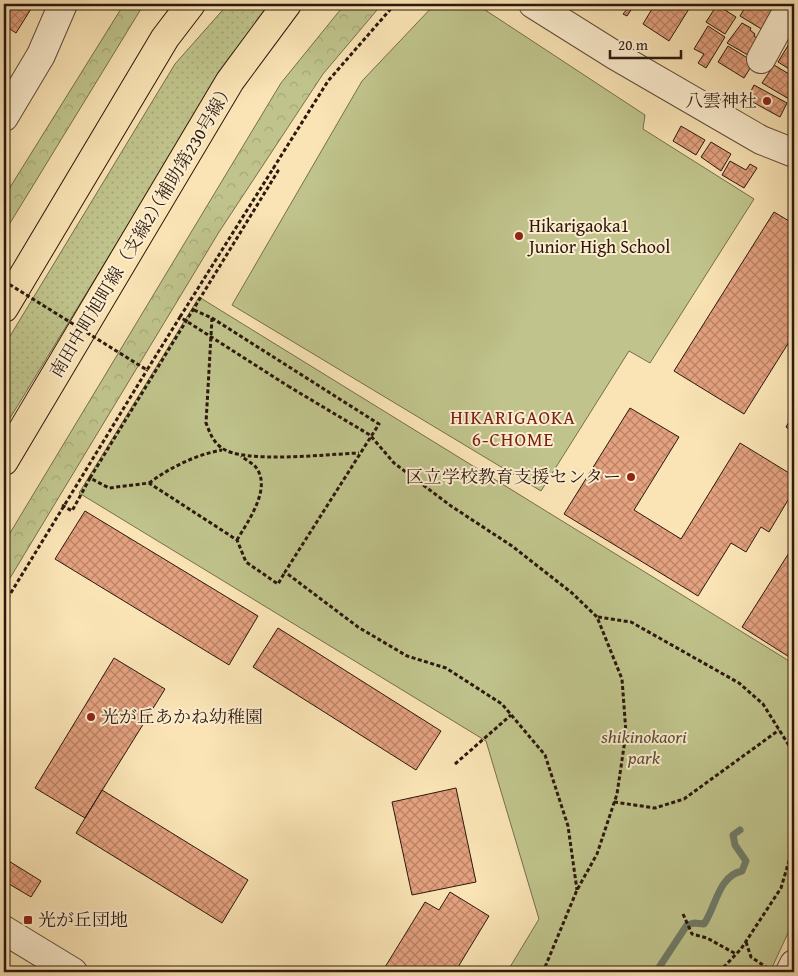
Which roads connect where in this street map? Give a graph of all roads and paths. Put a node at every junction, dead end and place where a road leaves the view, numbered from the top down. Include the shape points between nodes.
1 (63, 4) edge
2 (191, 4) edge
3 (287, 4) edge
4 (395, 4) edge
5 (533, 4) edge
6 (791, 4) edge
7 (761, 59) dead end
8 (4, 118) edge
9 (794, 153) edge
10 (273, 167) junction
11 (4, 281) edge
12 (4, 308) edge
13 (194, 310) junction
14 (180, 317) junction
15 (212, 318) junction
16 (147, 370) junction
17 (370, 435) junction
18 (223, 450) junction
19 (360, 453) junction
20 (240, 456) junction
21 (4, 461) edge
22 (90, 478) junction
23 (149, 483) junction
24 (62, 505) junction
25 (237, 540) junction
26 (286, 572) junction
27 (4, 604) edge
28 (597, 617) junction
29 (511, 715) junction
30 (779, 730) junction
31 (794, 762) edge
32 (455, 764) dead end
33 (614, 802) junction
34 (794, 844) edge
35 (577, 890) junction
36 (683, 914) dead end
37 (4, 930) edge
38 (745, 942) junction
39 (736, 954) junction
40 (786, 969) edge
41 (73, 972) edge
42 (543, 972) edge
43 (718, 972) edge

1 - 8 street via 41,55
2 - 12 main road via 165,38
3 - 21 main road, 南田中町旭町線（支線2）（補助第230号線） via 230,81
4 - 10 path via 328,81
5 - 9 street via 753,135
6 - 7 street
10 - 13 path via 278,170
10 - 14 path
11 - 16 path, bridge
13 - 15 path
13 - 22 path
14 - 16 path, bridge
14 - 17 path, bridge
15 - 17 path via 379,424
15 - 18 path via 206,423 212,439
16 - 24 path
17 - 19 path
17 - 28 path via 394,463 512,546
18 - 20 path
18 - 23 path via 190,459
19 - 20 path via 278,458
19 - 26 path
20 - 25 path via 255,466 262,482 258,502
22 - 23 path via 109,488
22 - 24 path via 72,511
23 - 25 path
24 - 27 path
25 - 26 path via 246,562 278,584
26 - 29 path via 358,626 407,656 446,668 502,704
28 - 30 path via 632,622 739,683 763,704
28 - 33 path via 622,679 626,733
29 - 32 path
29 - 35 path via 545,755 568,826
30 - 31 path via 793,752
30 - 33 path via 684,799 655,808
33 - 35 path via 597,854
34 - 38 path via 781,888
35 - 42 path
36 - 39 path via 692,934 708,938
37 - 41 street
38 - 39 path
38 - 40 path via 751,958
39 - 43 path

